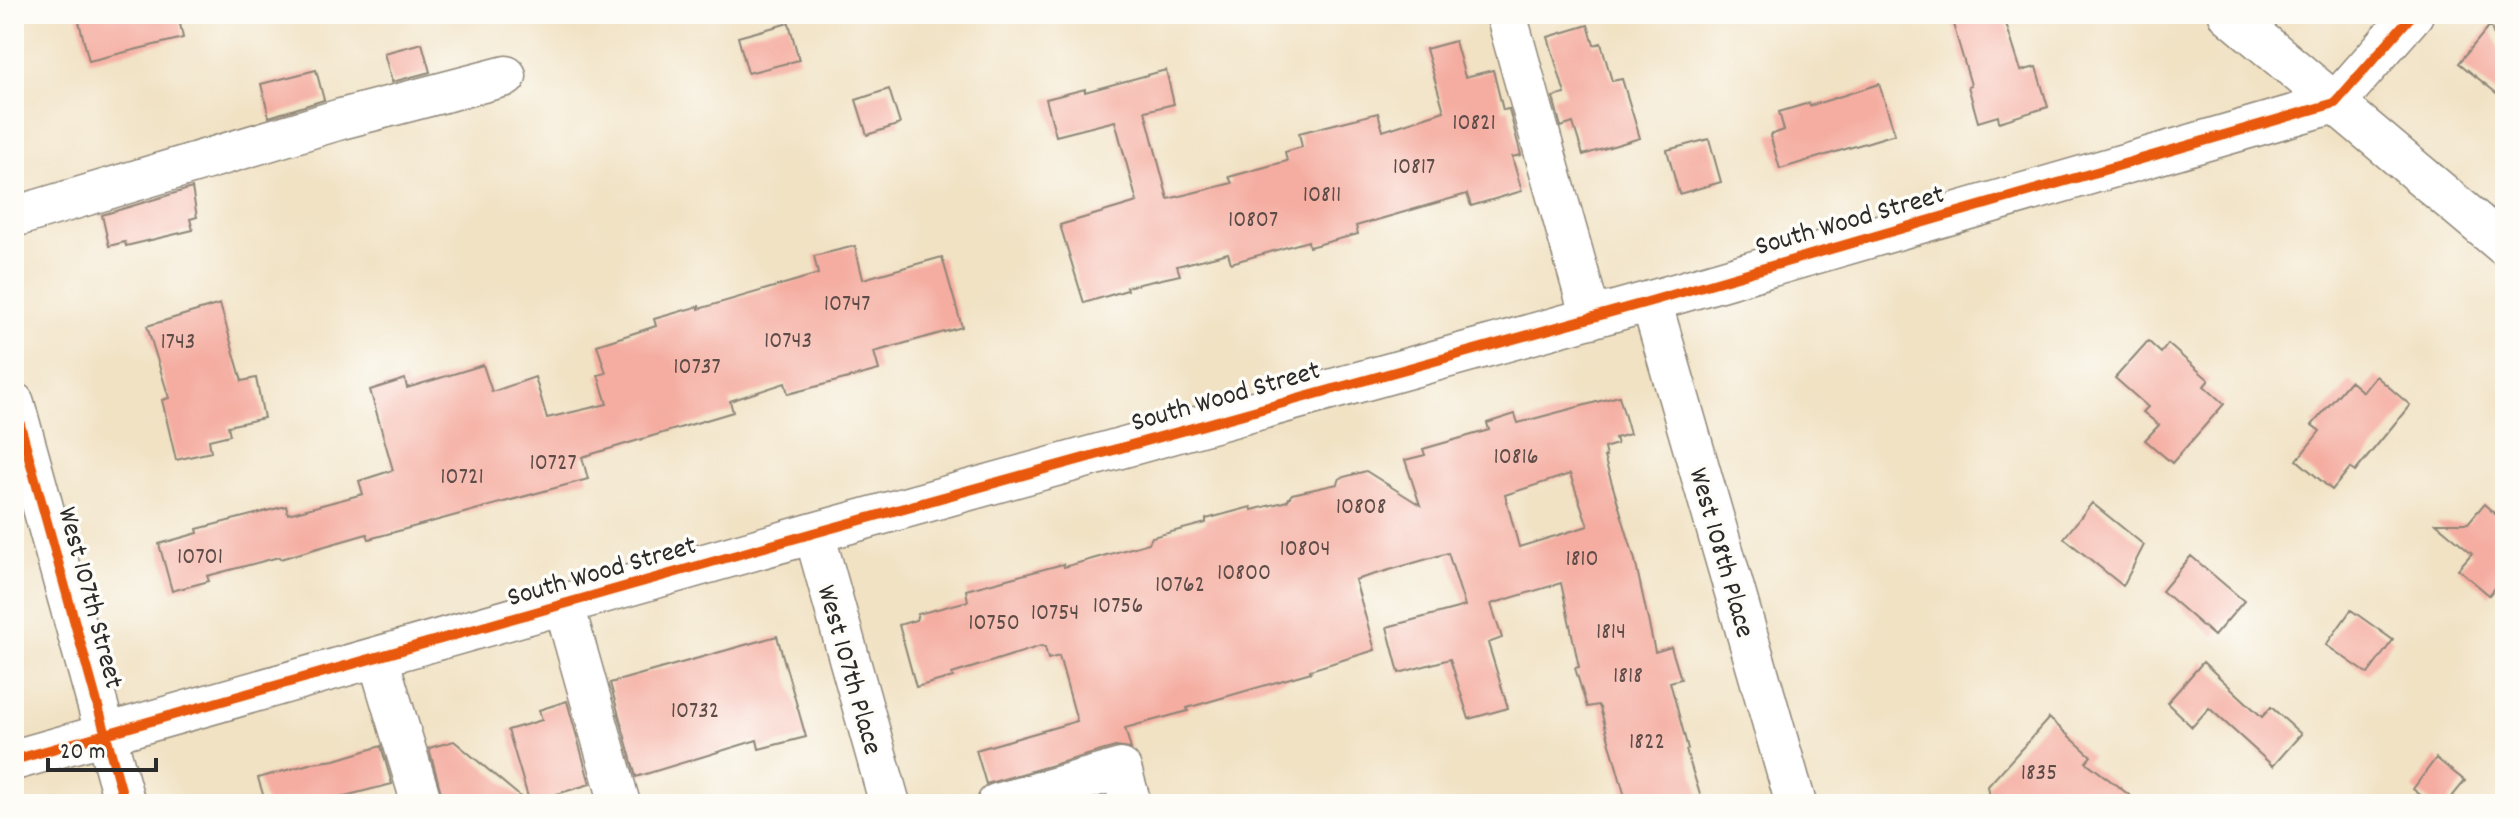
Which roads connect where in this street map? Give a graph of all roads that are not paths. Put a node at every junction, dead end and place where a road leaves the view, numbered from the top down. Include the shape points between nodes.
1 (1506, 14) edge
2 (2229, 14) edge
3 (2413, 14) edge
4 (506, 76) dead end
5 (2335, 103) junction
6 (14, 217) edge
7 (2505, 246) edge
8 (1651, 301) junction
9 (1591, 318) junction
10 (14, 403) edge
11 (814, 533) junction
12 (564, 605) junction
13 (378, 658) junction
14 (106, 735) junction
15 (14, 760) edge
16 (1785, 801) edge
17 (125, 804) edge
18 (422, 804) edge
19 (620, 804) edge
20 (890, 804) edge
21 (997, 804) edge
22 (1131, 804) edge

1 - 9 street
2 - 5 street
3 - 5 street
4 - 6 street via 341,119
5 - 7 street
5 - 8 street, South Wood Street
8 - 9 street, South Wood Street
8 - 16 street, West 108th Place
9 - 11 street, South Wood Street
10 - 14 street, West 107th Street
11 - 12 street, South Wood Street
11 - 20 street, West 107th Place
12 - 13 street, South Wood Street
12 - 19 street
13 - 14 street, South Wood Street
13 - 18 street
14 - 15 street, South Wood Street
14 - 17 street, West 107th Street
21 - 22 street via 1121,769

